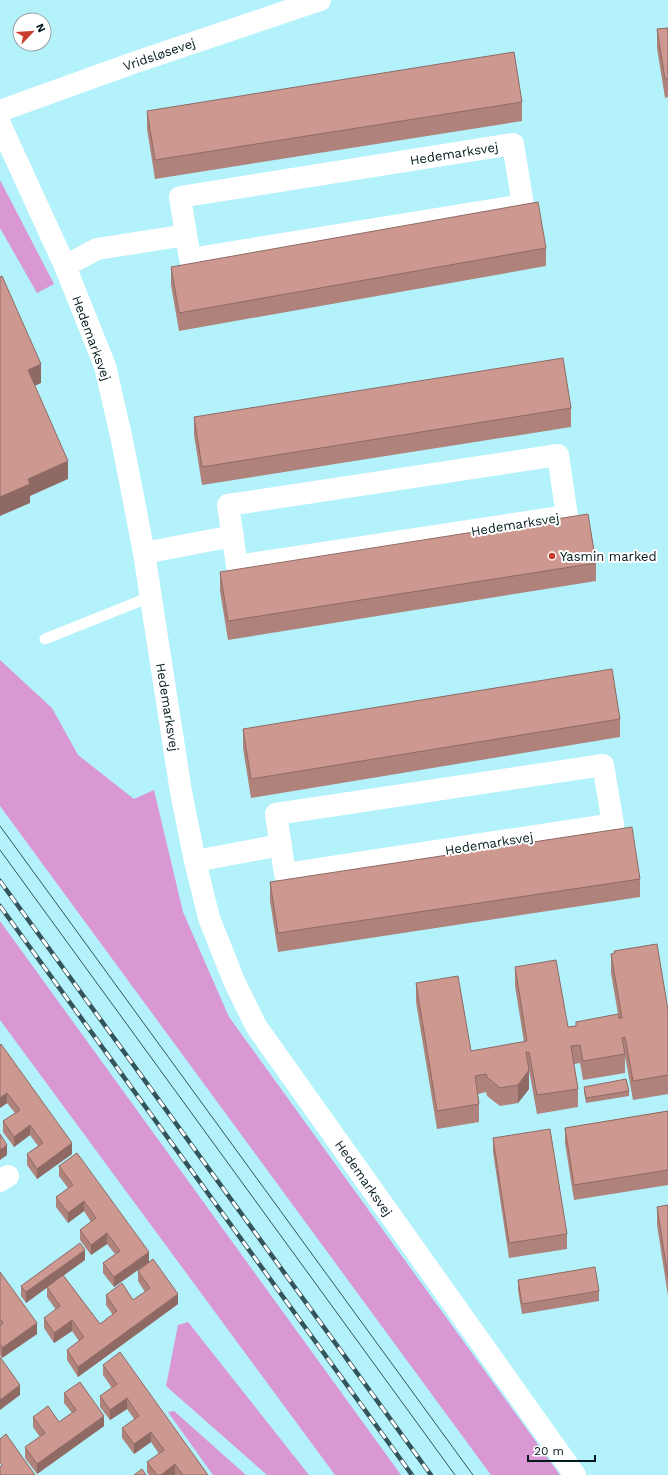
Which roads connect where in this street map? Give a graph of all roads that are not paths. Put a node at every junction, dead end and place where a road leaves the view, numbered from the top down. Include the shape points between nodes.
1 (320, 0) edge
2 (0, 111) edge
3 (0, 124) edge
4 (186, 235) junction
5 (65, 266) junction
6 (233, 536) junction
7 (144, 553) junction
8 (150, 597) junction
9 (45, 639) dead end
10 (281, 845) junction
11 (195, 860) junction
12 (575, 1475) edge

1 - 2 street, Vridsløsevej
3 - 5 street, Hedemarksvej
4 - 4 street, Hedemarksvej via 190,259 523,205 513,144 180,198
4 - 5 street via 97,249
5 - 7 street, Hedemarksvej via 105,366
6 - 6 street, Hedemarksvej via 228,505 558,455 568,516 237,566
6 - 7 street
7 - 8 street, Hedemarksvej
8 - 9 lane
8 - 11 street, Hedemarksvej via 181,792
10 - 10 street, Hedemarksvej via 285,874 613,824 603,765 276,814
10 - 11 street
11 - 12 street, Hedemarksvej via 210,918 234,981 256,1026

